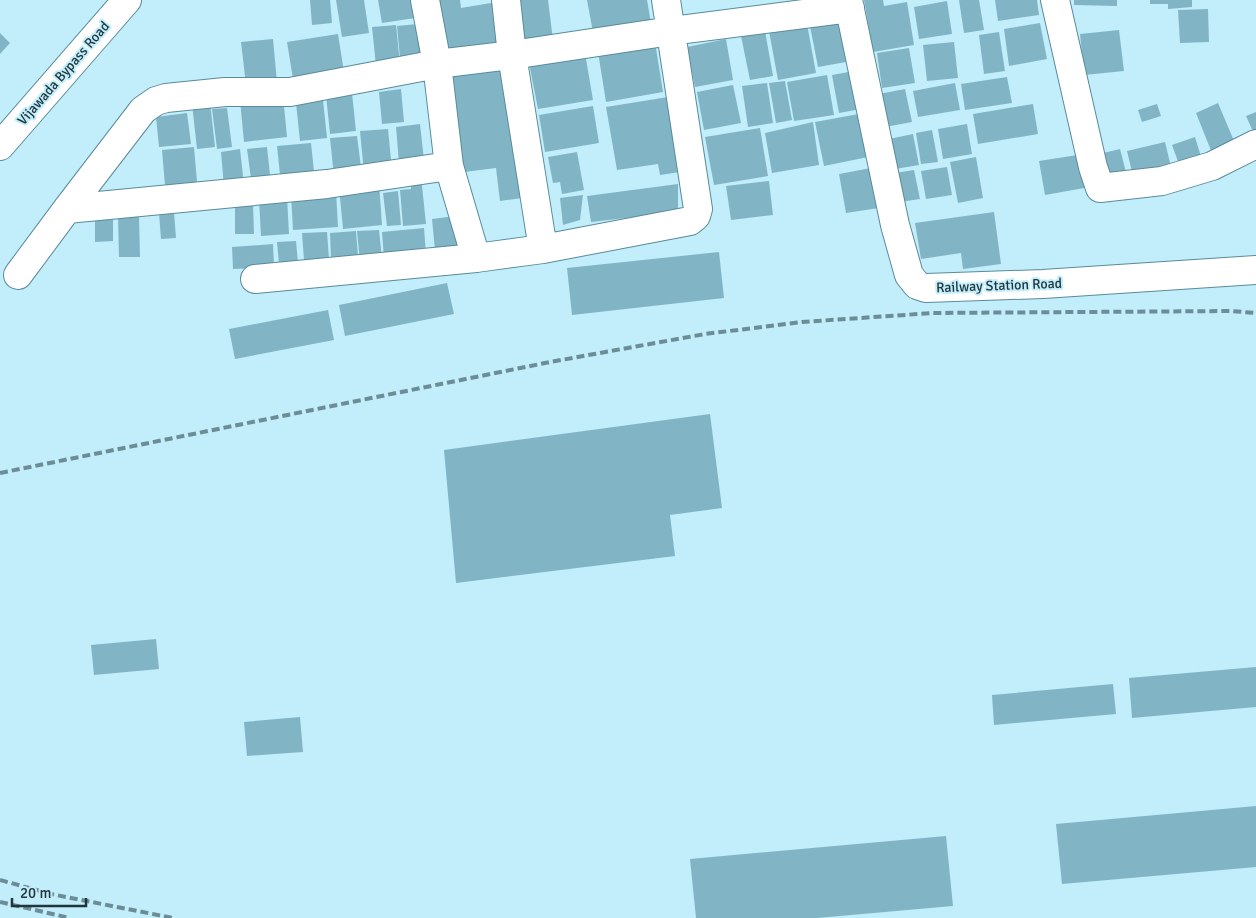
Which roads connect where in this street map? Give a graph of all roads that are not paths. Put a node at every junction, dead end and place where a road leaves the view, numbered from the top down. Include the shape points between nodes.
1 (127, 0) edge
2 (425, 0) edge
3 (506, 0) edge
4 (666, 0) edge
5 (1055, 0) edge
6 (849, 4) edge
7 (671, 31) junction
8 (512, 55) junction
9 (437, 64) junction
10 (1256, 144) edge
11 (0, 146) edge
12 (449, 166) junction
13 (67, 209) junction
14 (543, 249) junction
15 (476, 258) junction
16 (1256, 270) edge
17 (18, 275) dead end
18 (255, 279) dead end

1 - 11 street, Vijawada Bypass Road
2 - 9 street
3 - 8 street
4 - 7 street
5 - 10 street via 1100,188 1162,181 1212,166
6 - 7 street
6 - 16 street, Railway Station Road via 895,226 909,275 917,285 926,288 1043,284
7 - 8 street
7 - 14 street via 698,209 696,216 690,221
8 - 9 street
8 - 14 street
9 - 12 street
9 - 13 street via 290,92 225,92 156,101 143,110
12 - 13 street via 327,184
12 - 15 street
13 - 17 street
14 - 15 street
15 - 18 street

